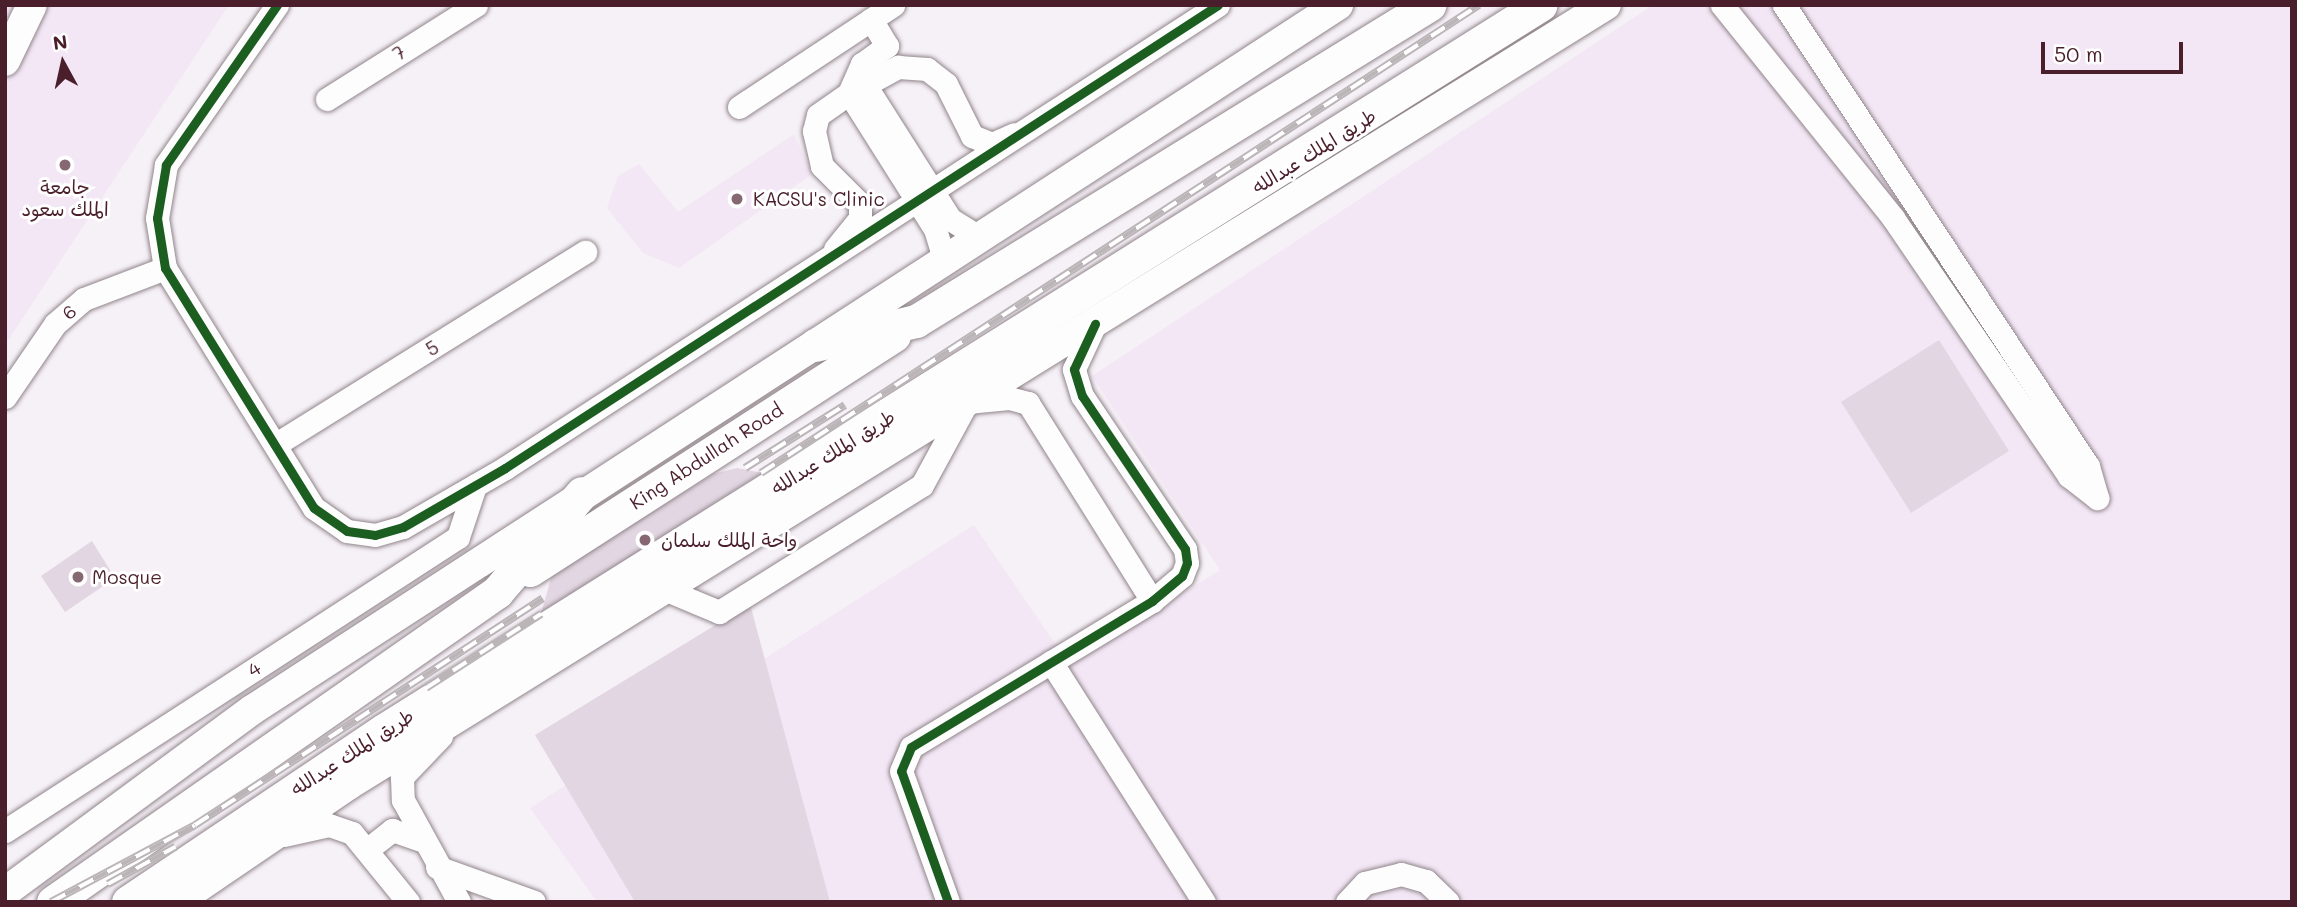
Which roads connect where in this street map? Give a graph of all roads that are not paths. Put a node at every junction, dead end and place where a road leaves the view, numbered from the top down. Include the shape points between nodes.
1 (276, 5) edge
2 (892, 5) edge
3 (1218, 5) edge
4 (1338, 5) edge
5 (1429, 5) edge
6 (1540, 5) edge
7 (1606, 5) edge
8 (1722, 5) edge
9 (1784, 5) edge
10 (32, 6) edge
11 (472, 6) edge
12 (872, 19) junction
13 (5, 61) edge
14 (859, 81) junction
15 (327, 99) dead end
16 (739, 107) dead end
17 (1049, 118) junction
18 (927, 199) junction
19 (981, 238) junction
20 (585, 252) dead end
21 (944, 262) junction
22 (165, 268) junction
23 (813, 272) junction
24 (916, 321) junction
25 (1095, 324) junction
26 (816, 345) junction
27 (5, 397) edge
28 (967, 402) junction
29 (278, 443) junction
30 (475, 486) junction
31 (582, 493) junction
32 (664, 589) junction
33 (497, 592) junction
34 (1152, 601) junction
35 (1051, 662) junction
36 (459, 716) junction
37 (5, 831) edge
38 (267, 840) junction
39 (421, 841) junction
40 (368, 849) junction
41 (437, 867) junction
42 (5, 891) edge
43 (53, 902) edge
44 (128, 902) edge
45 (176, 902) edge
46 (408, 902) edge
47 (459, 902) edge
48 (534, 902) edge
49 (948, 902) edge
50 (1204, 902) edge
51 (1347, 902) edge
52 (1448, 902) edge

1 - 22 street via 166,165 157,219
2 - 12 street
3 - 17 street
4 - 19 main road
5 - 24 highway
6 - 44 highway, طريق الملك عبدالله via 384,730
7 - 25 main road
8 - 9 street via 1893,218 2070,476 2097,498 2088,466
10 - 13 main road
11 - 15 street, 7
12 - 14 street via 887,46
12 - 16 street
14 - 17 street via 898,67 927,69 946,84 972,136 992,144
14 - 18 street
14 - 23 street via 818,115 815,146 822,166 860,204 860,218
17 - 18 street
18 - 19 street
18 - 21 street
18 - 23 street
19 - 21 main road
20 - 29 street, 5
21 - 26 main road
22 - 27 street, 6 via 84,299 55,324
22 - 29 street
23 - 30 street
24 - 26 highway
24 - 33 highway, King Abdullah Road
25 - 28 main road
25 - 34 street via 1074,369 1082,396 1185,549 1182,576
26 - 31 main road
28 - 32 main road
28 - 32 street via 922,485 898,505 719,611
28 - 34 street via 1009,398 1028,403
29 - 30 street via 314,508 347,531 375,535 403,527
30 - 37 street, 4 via 458,537
31 - 33 highway
31 - 42 main road via 252,710
32 - 36 main road
33 - 43 highway
34 - 35 street
35 - 49 street via 911,747 901,771
35 - 50 street
36 - 38 main road
36 - 39 street via 402,777 403,800
38 - 40 street via 329,825 352,833
38 - 45 main road
39 - 40 street via 392,830
39 - 41 street
40 - 46 street
41 - 47 street
41 - 48 street via 527,894
51 - 52 street via 1365,883 1401,874 1426,881

